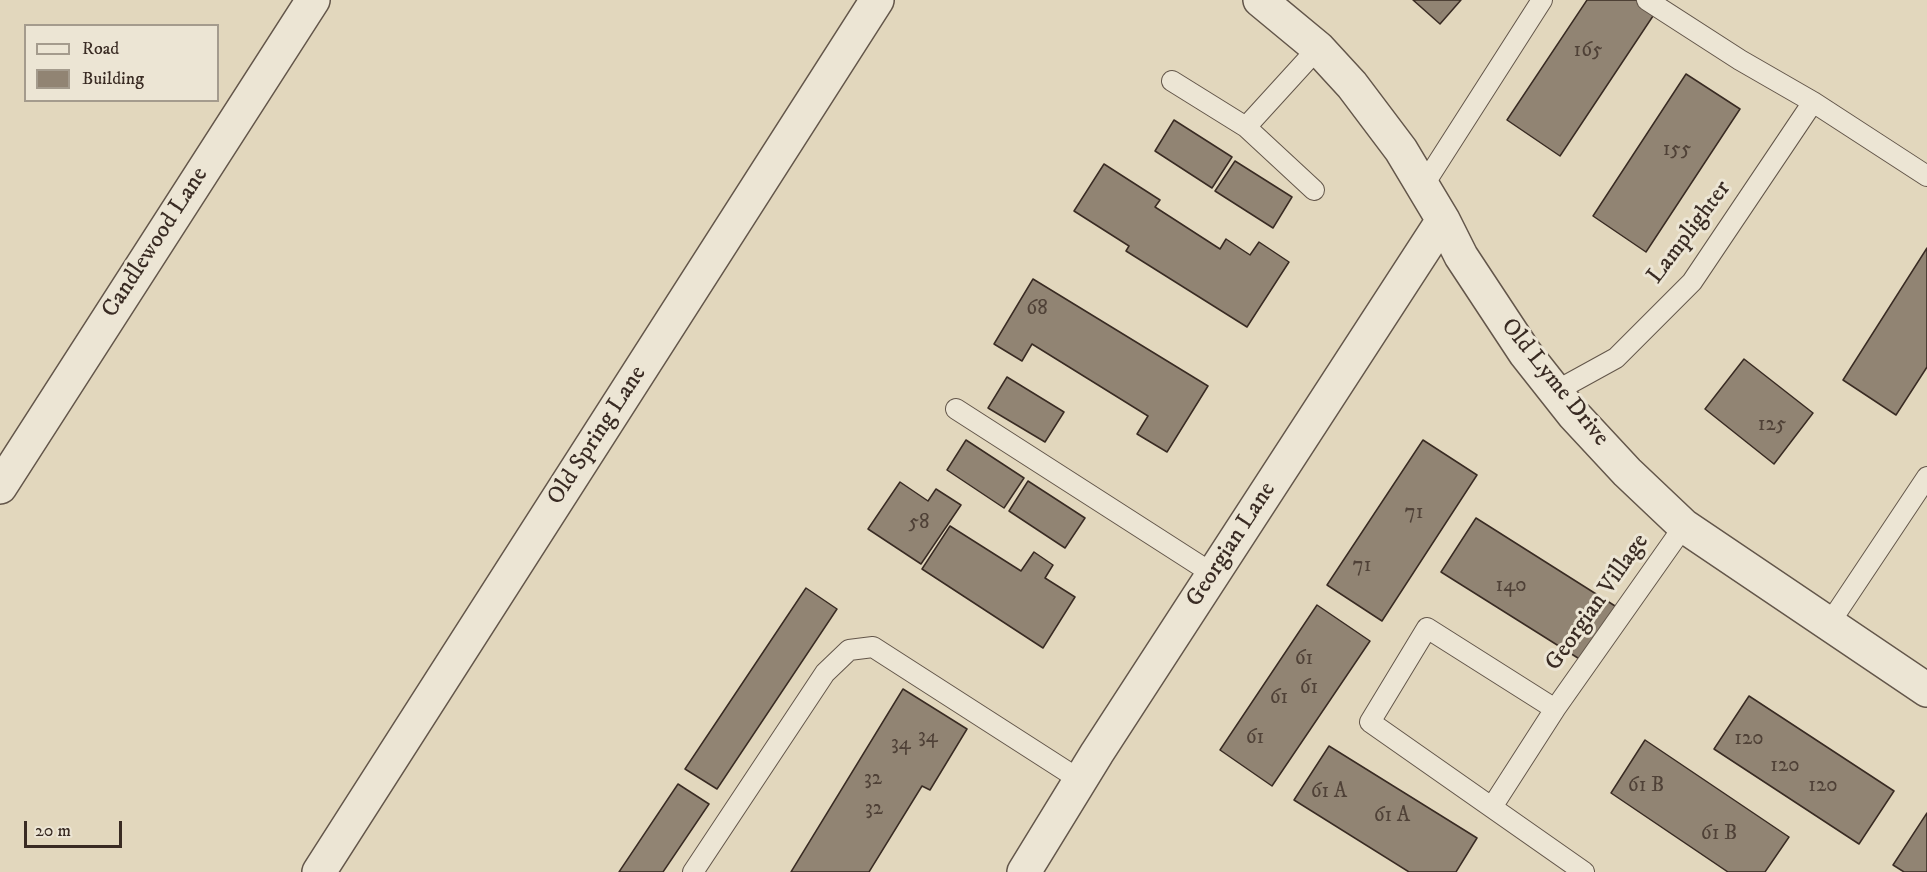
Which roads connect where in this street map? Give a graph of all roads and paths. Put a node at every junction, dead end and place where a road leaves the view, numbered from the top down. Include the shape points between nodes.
1 (313, 0) edge
2 (877, 0) edge
3 (1260, 0) edge
4 (1542, 0) edge
5 (1647, 0) edge
6 (1318, 48) junction
7 (1172, 81) dead end
8 (1813, 102) junction
9 (1246, 127) junction
10 (1927, 176) edge
11 (1423, 186) junction
12 (1314, 190) dead end
13 (1443, 220) junction
14 (1556, 391) junction
15 (956, 409) dead end
16 (1927, 477) edge
17 (0, 487) edge
18 (1684, 526) junction
19 (1213, 574) junction
20 (1829, 624) junction
21 (1927, 690) edge
22 (1554, 709) junction
23 (1080, 780) junction
24 (1492, 807) junction
25 (319, 872) edge
26 (693, 872) edge
27 (1024, 872) edge
28 (1584, 872) edge

1 - 17 street, Candlewood Lane
2 - 25 street, Old Spring Lane
3 - 6 street, Old Lyme Drive
4 - 11 lane
5 - 8 lane
6 - 9 lane
6 - 11 street, Old Lyme Drive via 1359,93
7 - 9 lane
8 - 10 lane
8 - 14 lane, Lamplighter via 1692,282 1616,358
9 - 12 lane
11 - 13 street, Old Lyme Drive
13 - 14 street, Old Lyme Drive via 1481,289
13 - 19 street, Georgian Lane
14 - 18 street, Old Lyme Drive via 1627,472
15 - 19 lane
16 - 20 lane
18 - 20 street, Old Lyme Drive
18 - 22 lane, Georgian Village
19 - 23 street, Georgian Lane
20 - 21 street, Old Lyme Drive
22 - 24 lane, Georgian Village
22 - 24 lane, Georgian Village via 1427,628 1370,722
23 - 26 lane via 873,648 849,650 825,674
23 - 27 street, Georgian Lane
24 - 28 lane, Georgian Village

